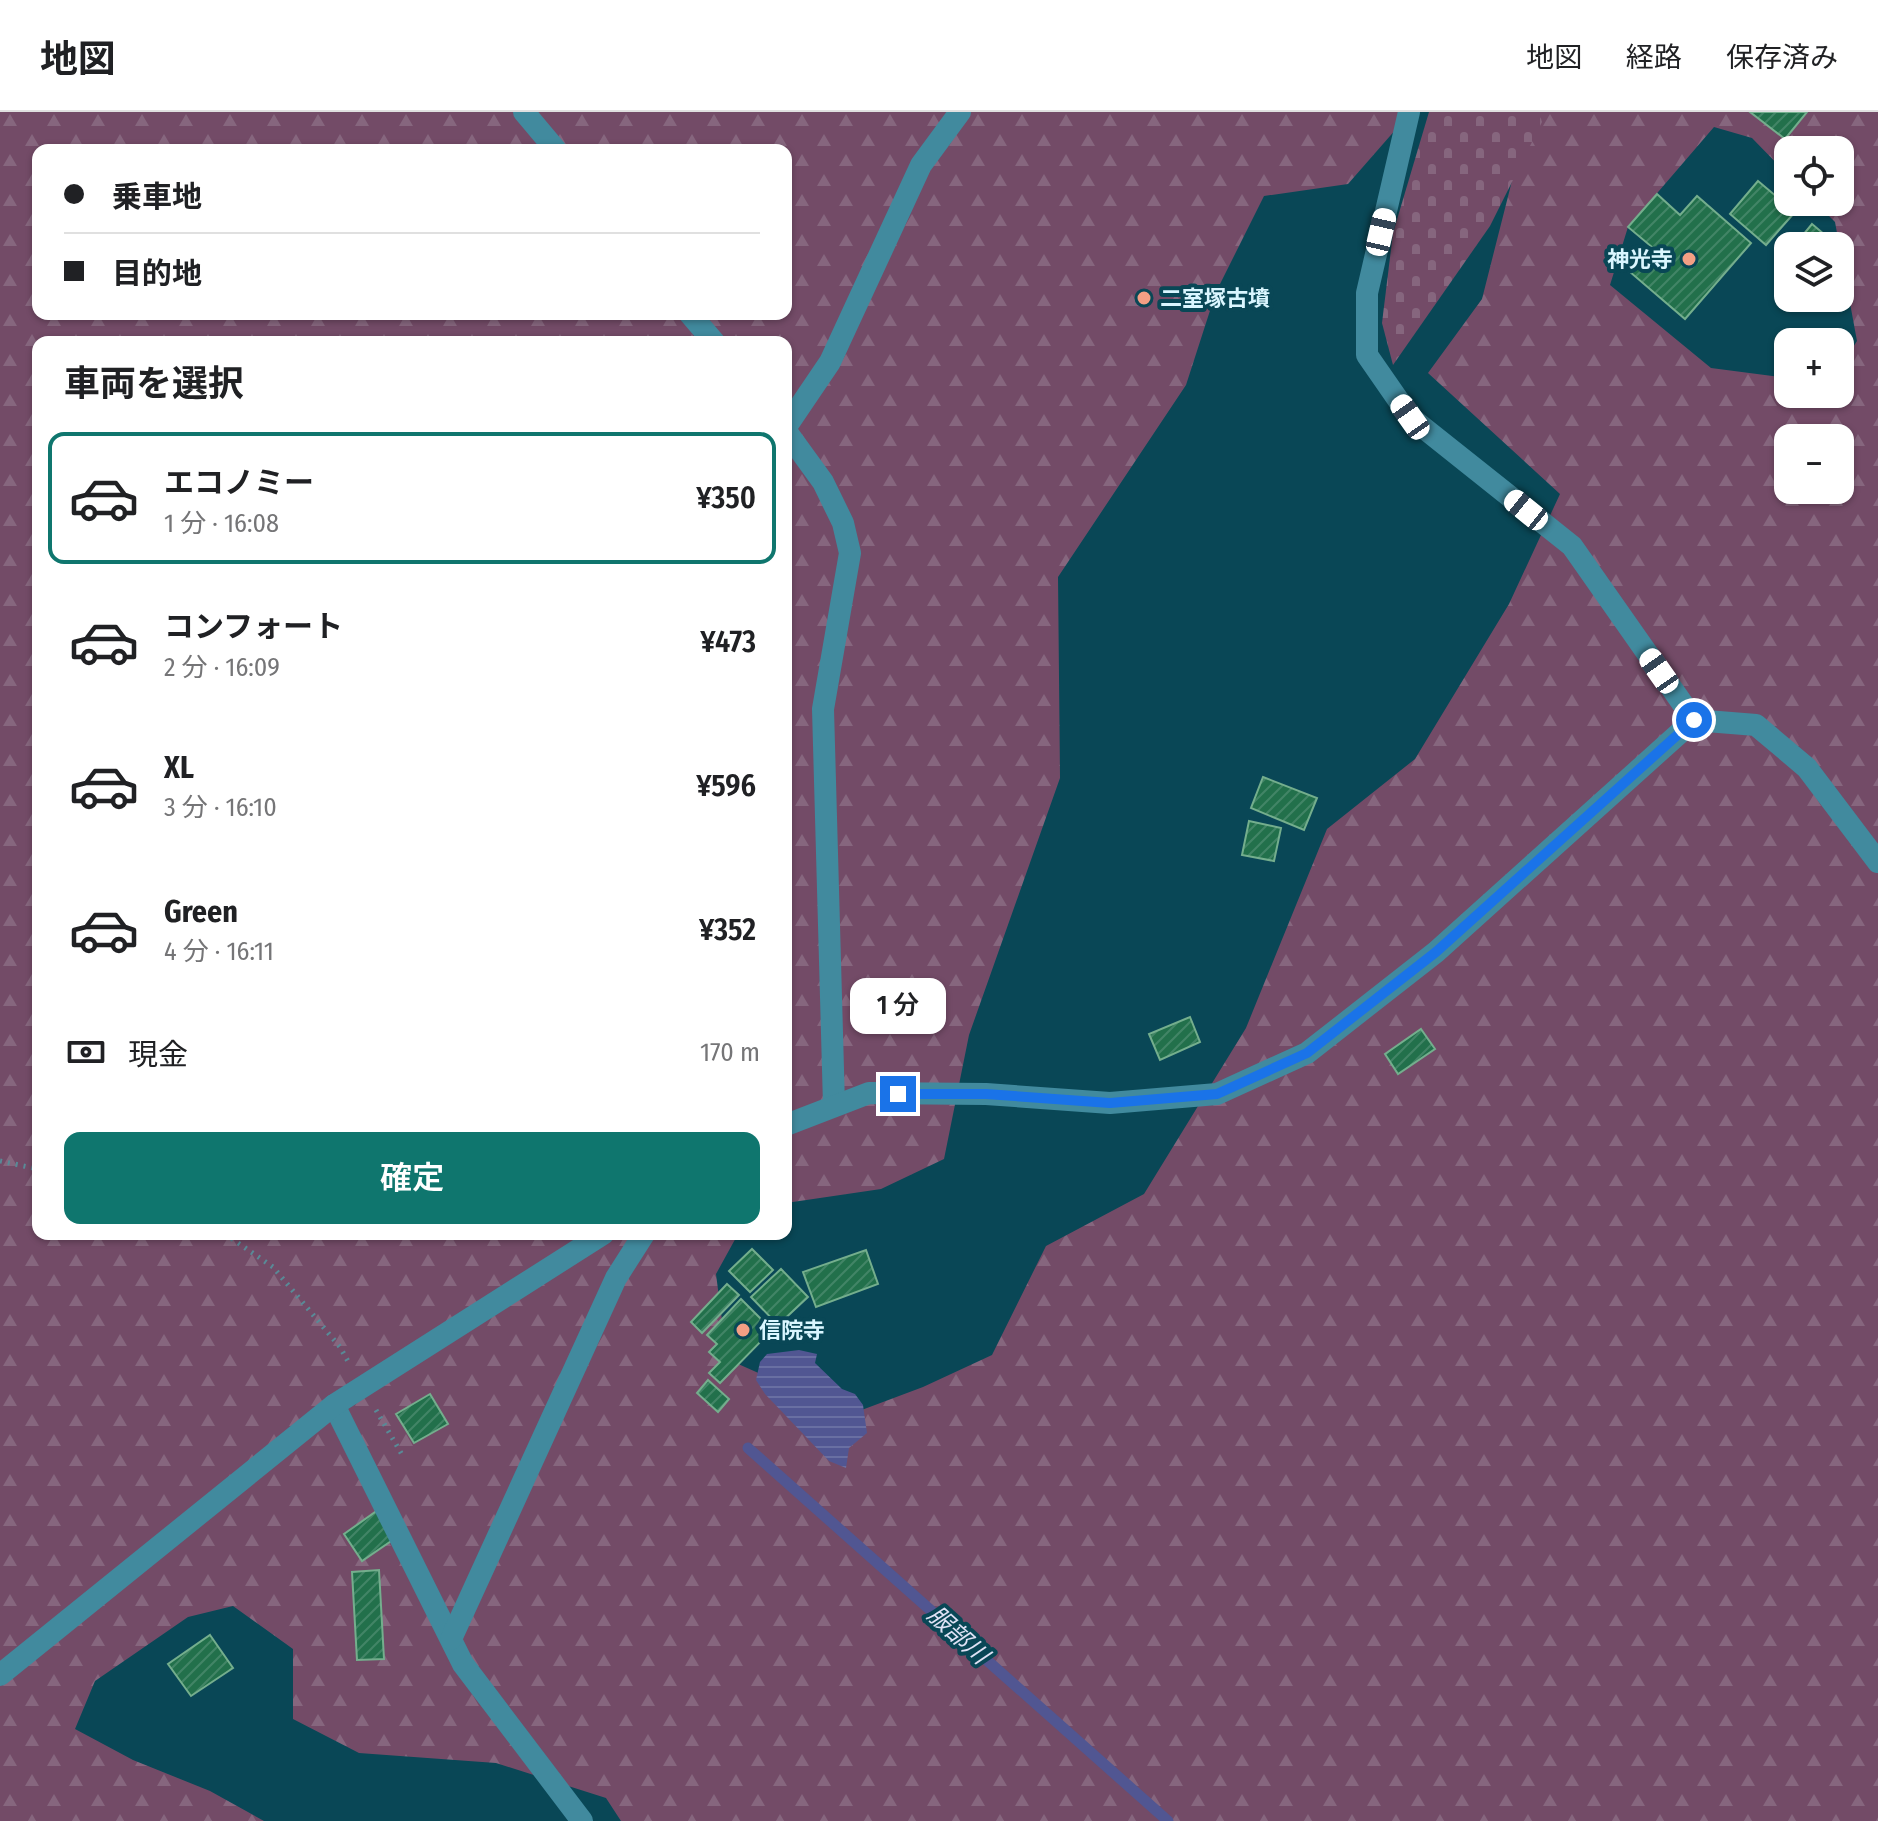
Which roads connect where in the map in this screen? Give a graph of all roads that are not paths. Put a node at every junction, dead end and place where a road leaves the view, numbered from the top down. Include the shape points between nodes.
1 (524, 112) edge
2 (960, 112) edge
3 (1409, 112) edge
4 (551, 144) edge
5 (695, 320) edge
6 (709, 336) edge
7 (792, 420) edge
8 (792, 438) edge
9 (1694, 720) junction
10 (1878, 862) edge
11 (834, 1105) junction
12 (792, 1122) edge
13 (594, 1240) edge
14 (640, 1240) edge
15 (334, 1405) junction
16 (451, 1639) junction
17 (0, 1675) edge
18 (582, 1821) edge

1 - 4 street
2 - 7 street via 921,165 830,362
3 - 9 street via 1367,293 1367,355 1410,417 1572,546
5 - 6 street
8 - 11 street via 823,482 843,523 850,553 823,709
9 - 10 street via 1756,725 1807,768
9 - 11 street via 1436,952 1307,1053 1217,1094 1110,1103 869,1093
11 - 12 street
13 - 15 street
14 - 16 street via 616,1278
15 - 16 street
15 - 17 street
16 - 18 street via 463,1664

